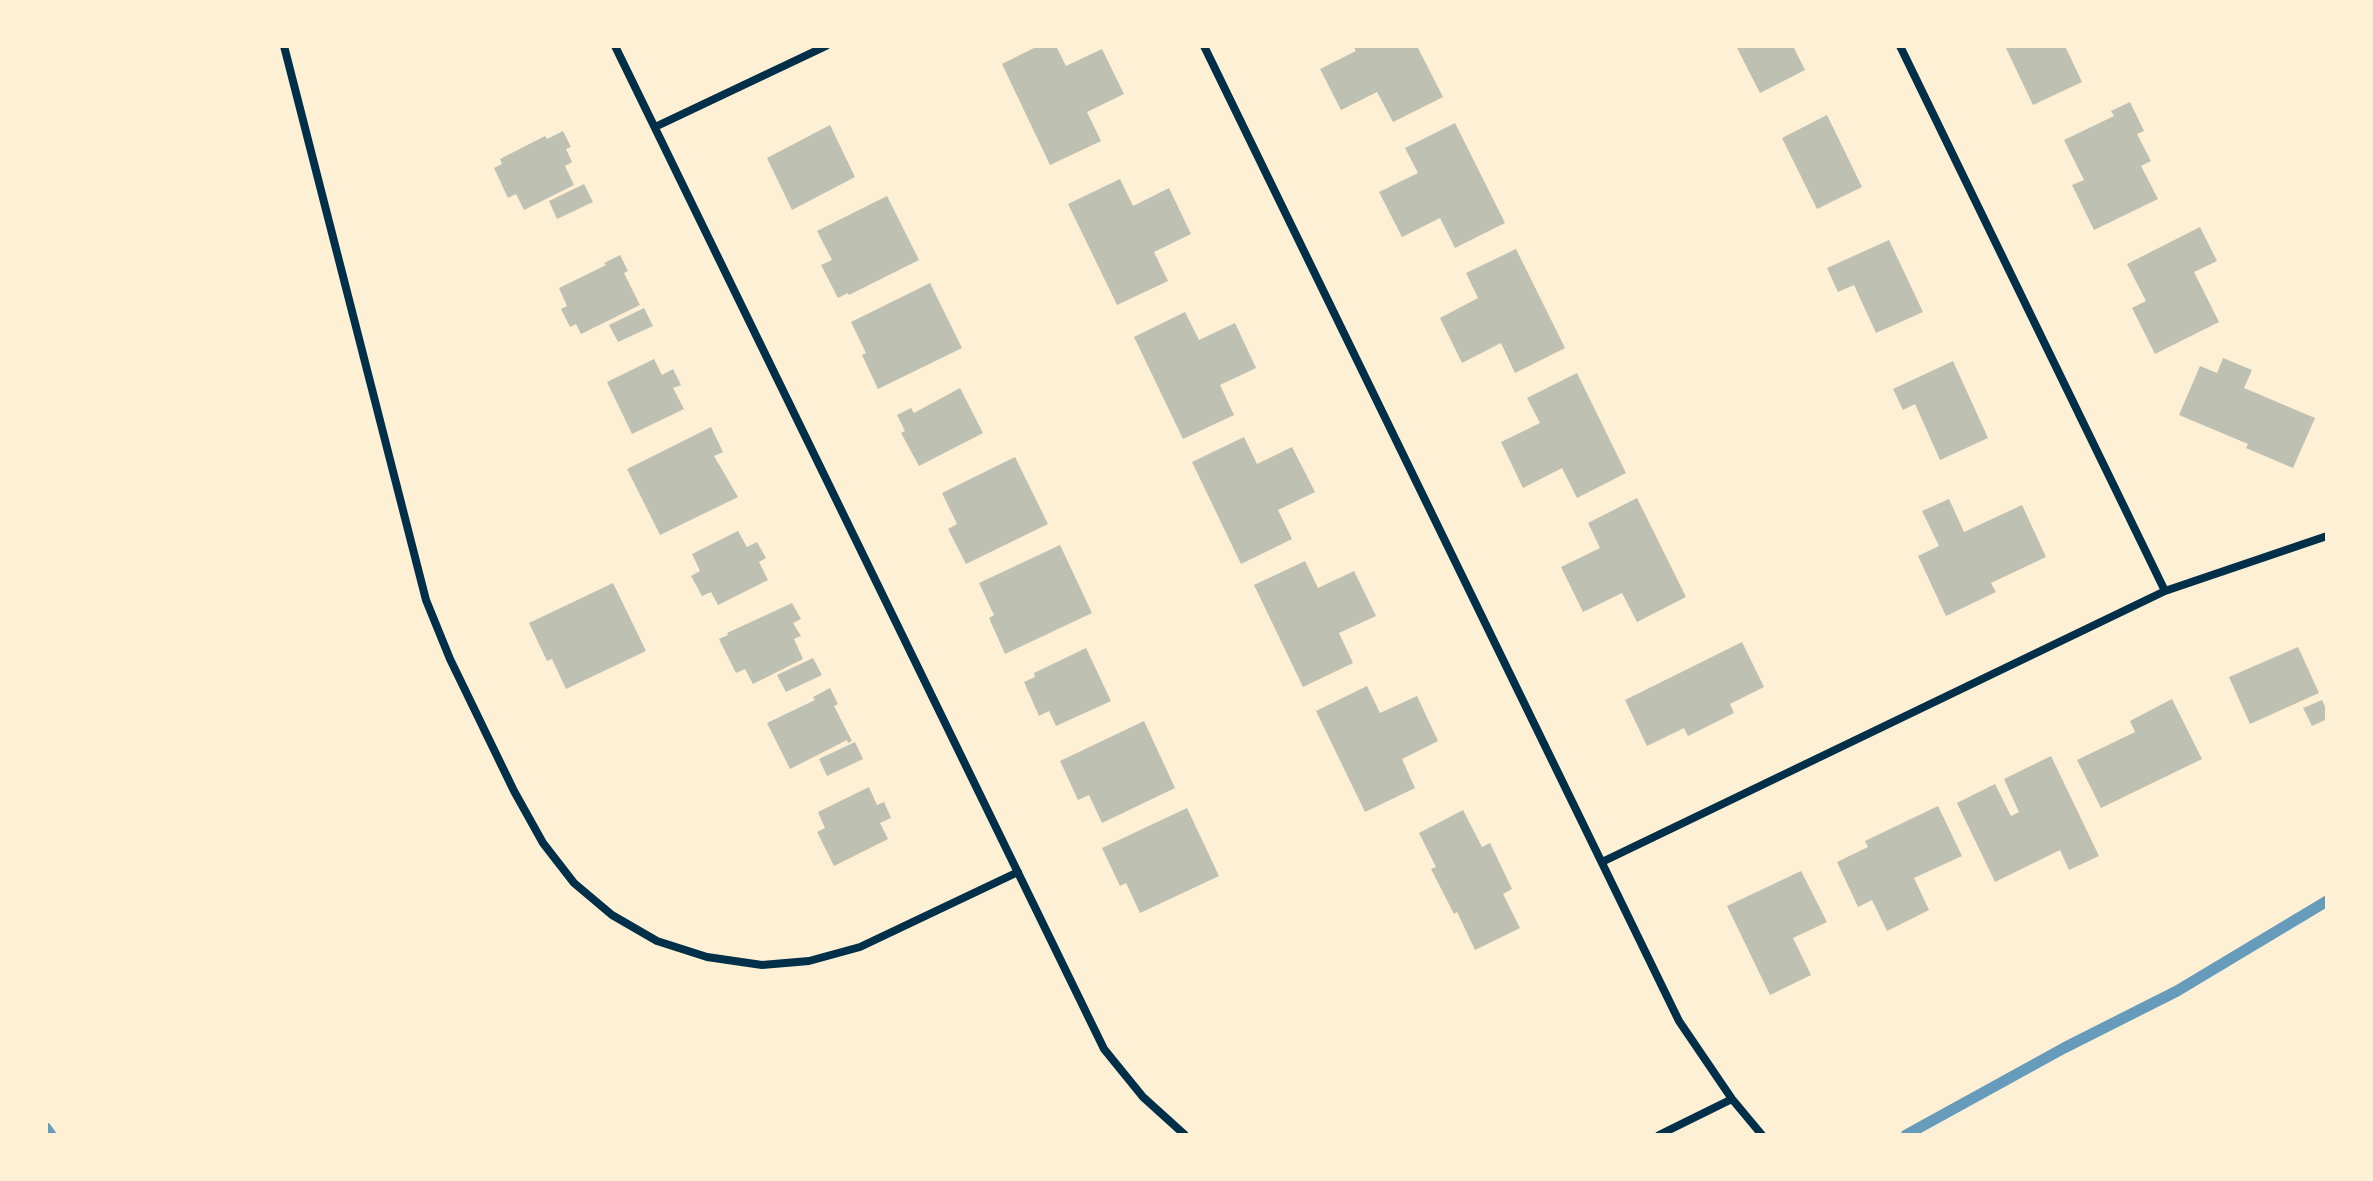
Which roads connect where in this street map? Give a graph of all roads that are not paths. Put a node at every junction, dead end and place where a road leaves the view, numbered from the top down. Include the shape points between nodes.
1 (284, 46) edge
2 (615, 46) edge
3 (826, 46) edge
4 (1204, 46) edge
5 (1900, 46) edge
6 (655, 127) junction
7 (2327, 536) edge
8 (2165, 591) junction
9 (1602, 862) junction
10 (1018, 872) junction
11 (1732, 1099) junction
12 (1185, 1135) edge
13 (1659, 1135) edge
14 (1762, 1135) edge

1 - 10 street via 426,600 514,791 543,843 574,883 612,915 657,941 707,957 762,965 809,961 860,947
2 - 6 street
3 - 6 street
4 - 9 street
5 - 8 street
6 - 10 street
7 - 8 street
8 - 9 street
9 - 11 street via 1679,1021
10 - 12 street via 1104,1049 1143,1097
11 - 13 street
11 - 14 street

